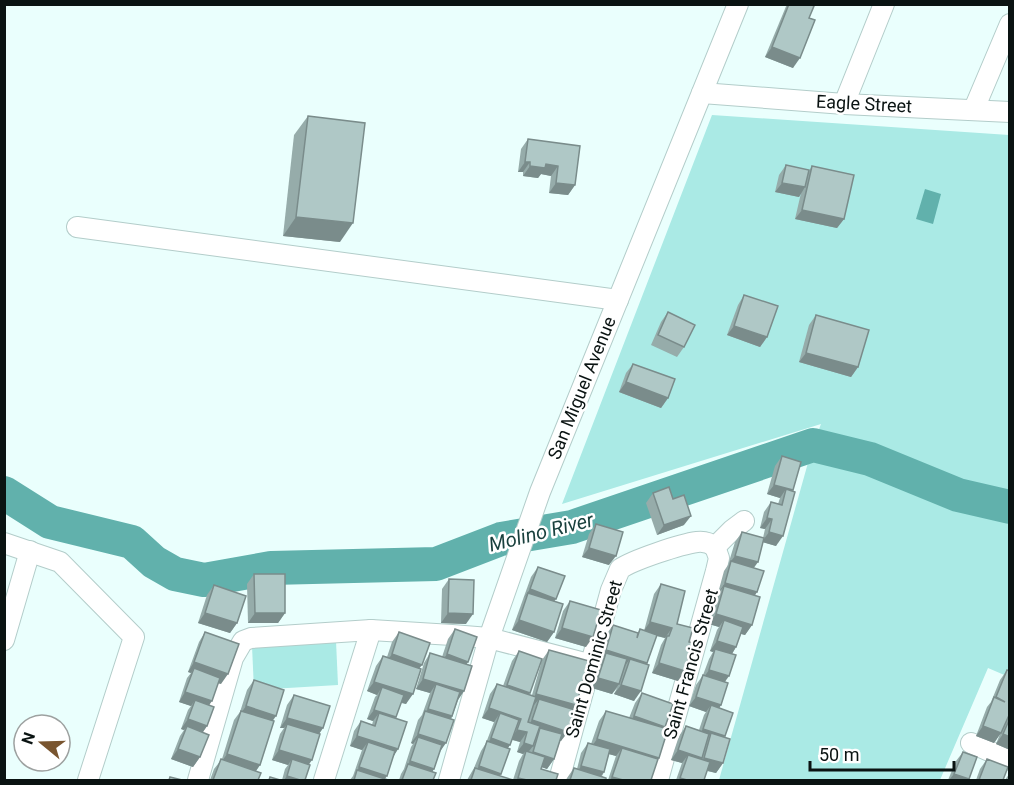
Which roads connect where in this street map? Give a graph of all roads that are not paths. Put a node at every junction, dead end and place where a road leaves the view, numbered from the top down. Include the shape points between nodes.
1 (738, 4) edge
2 (885, 4) edge
3 (1010, 24) edge
4 (710, 94) junction
5 (844, 104) junction
6 (974, 110) junction
7 (1010, 112) edge
8 (77, 227) dead end
9 (618, 300) junction
10 (744, 521) dead end
11 (4, 543) edge
12 (715, 547) junction
13 (30, 551) junction
14 (371, 630) junction
15 (489, 638) junction
16 (4, 640) edge
17 (592, 665) junction
18 (971, 743) dead end
19 (1010, 760) edge
20 (88, 780) edge
21 (198, 780) edge
22 (324, 780) edge
23 (449, 780) edge
24 (559, 780) edge
25 (658, 780) edge

1 - 4 street, San Miguel Avenue
2 - 5 street
3 - 6 street
4 - 5 street, Eagle Street
4 - 9 street, San Miguel Avenue
5 - 6 street, Eagle Street
6 - 7 street, Eagle Street
8 - 9 street
9 - 15 street, San Miguel Avenue via 540,492
10 - 12 street
11 - 13 street
12 - 17 street, Saint Dominic Street via 697,542 620,569
12 - 25 street, Saint Francis Street via 719,558 716,571
13 - 16 street
13 - 20 street via 60,562 134,637
14 - 15 street
14 - 21 street via 260,636 243,641 233,658
14 - 22 street
15 - 17 street
15 - 23 street, San Miguel Avenue
17 - 24 street, Saint Dominic Street
18 - 19 street

